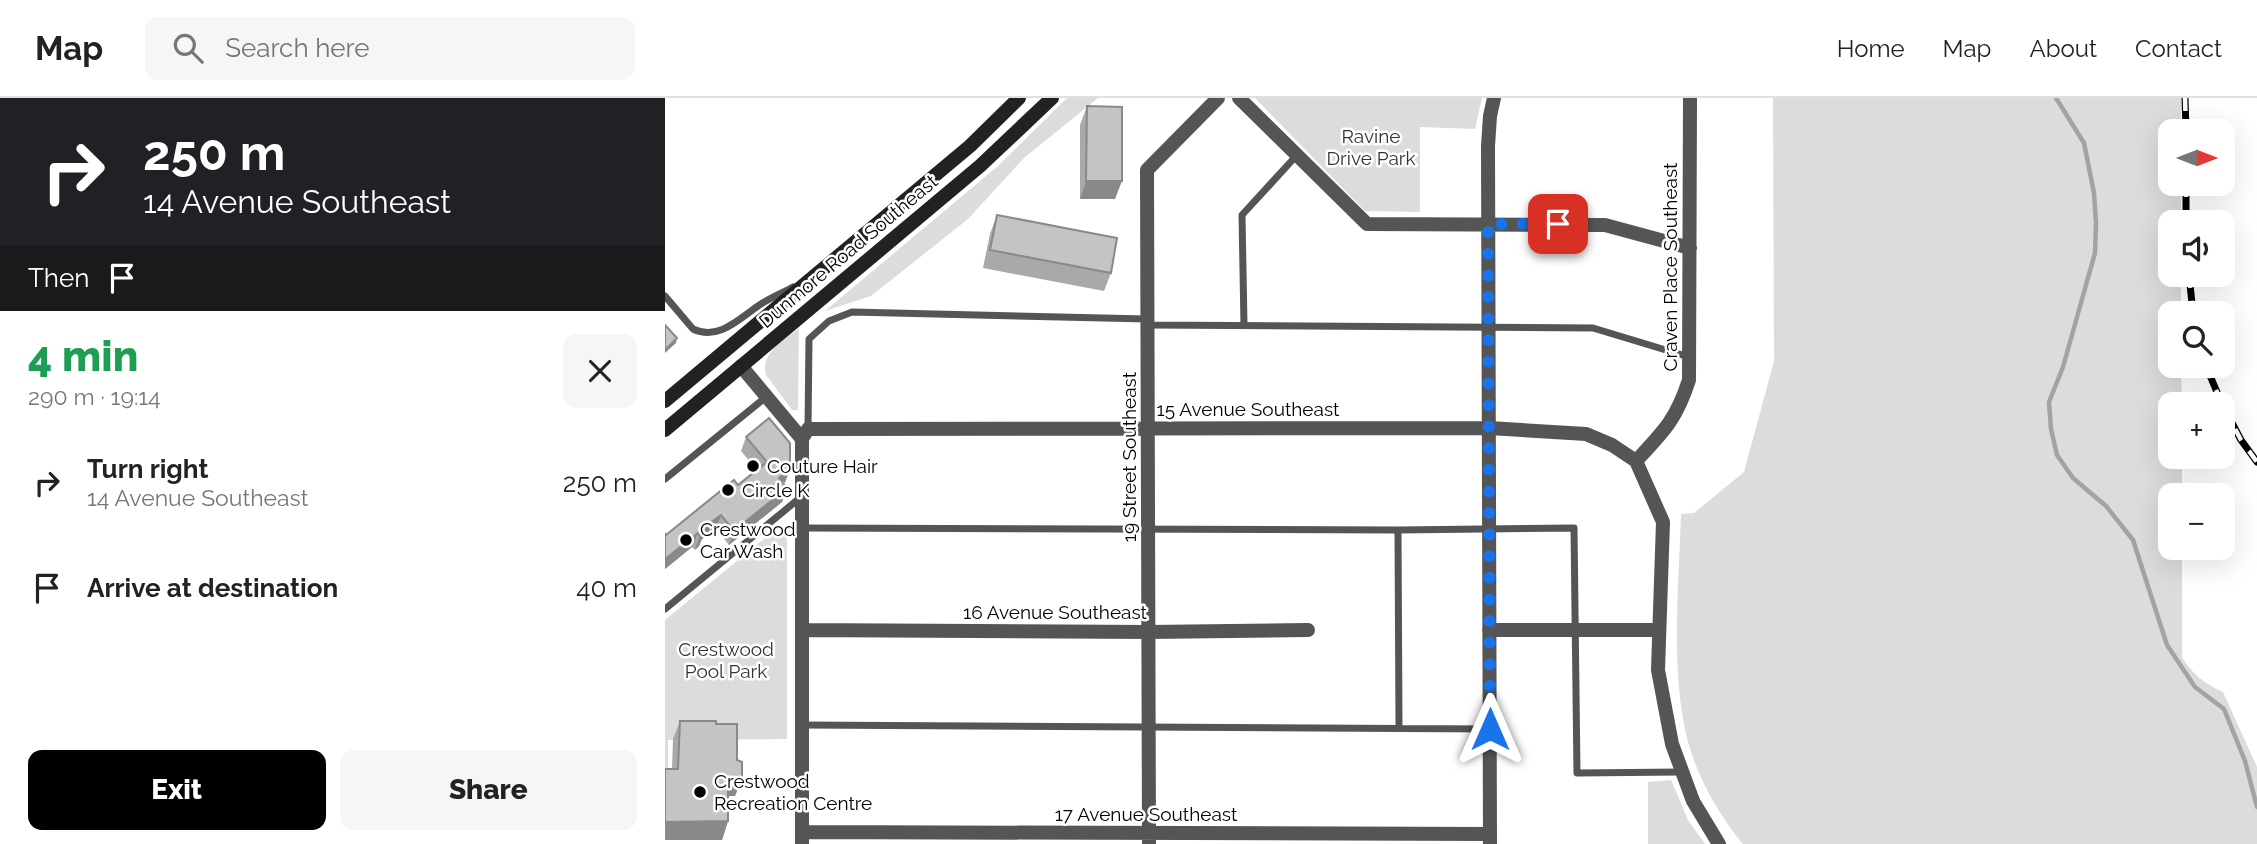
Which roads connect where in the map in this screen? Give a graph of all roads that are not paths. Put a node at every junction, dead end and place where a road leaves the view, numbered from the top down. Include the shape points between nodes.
1 (1019, 98) edge
2 (1029, 98) edge
3 (1052, 98) edge
4 (1218, 98) edge
5 (1239, 98) edge
6 (1494, 98) edge
7 (1690, 98) edge
8 (1040, 110) junction
9 (1297, 155) junction
10 (1488, 224) junction
11 (1690, 248) junction
12 (815, 276) junction
13 (666, 299) edge
14 (1148, 322) junction
15 (1244, 325) junction
16 (1489, 327) junction
17 (1690, 357) junction
18 (741, 366) junction
19 (766, 397) junction
20 (665, 401) edge
21 (1489, 428) junction
22 (1148, 429) junction
23 (665, 430) edge
24 (805, 434) junction
25 (1636, 461) junction
26 (665, 479) edge
27 (802, 496) junction
28 (1148, 527) junction
29 (802, 528) junction
30 (1489, 529) junction
31 (1398, 530) junction
32 (665, 609) edge
33 (802, 630) junction
34 (1489, 630) junction
35 (1575, 630) junction
36 (1659, 630) junction
37 (1308, 631) dead end
38 (1149, 632) junction
39 (802, 725) junction
40 (1399, 727) junction
41 (1149, 728) junction
42 (1490, 729) junction
43 (1681, 772) junction
44 (802, 838) edge
45 (1149, 839) edge
46 (1490, 839) edge
47 (1719, 844) edge

1 - 12 main road, Dunmore Road Southeast via 970,146
2 - 8 main road
3 - 8 main road, Dunmore Road Southeast
4 - 14 street, 19 Street Southeast via 1147,170
5 - 9 street
6 - 10 street via 1488,146
7 - 11 street, Craven Place Southeast
8 - 18 main road, Dunmore Road Southeast via 980,166
9 - 10 street via 1367,224
9 - 15 lane via 1242,215
10 - 11 street via 1605,225
10 - 16 street
11 - 17 street, Craven Place Southeast
12 - 13 lane via 760,304 725,329 706,332 693,329
12 - 20 main road, Dunmore Road Southeast
14 - 15 lane
14 - 22 street, 19 Street Southeast
14 - 24 lane via 852,312 829,321 809,339
15 - 16 lane
16 - 17 lane via 1593,328
16 - 21 street
17 - 25 street, Craven Place Southeast via 1681,404 1669,426
18 - 19 street
18 - 23 main road, Dunmore Road Southeast
19 - 24 street
19 - 26 lane
21 - 22 street, 15 Avenue Southeast
21 - 25 street, 15 Avenue Southeast via 1587,434
21 - 30 street
22 - 24 street, 15 Avenue Southeast
22 - 28 street, 19 Street Southeast
24 - 27 street
25 - 36 street via 1664,522
27 - 29 street
27 - 32 lane
28 - 29 lane
28 - 31 lane
28 - 38 street, 19 Street Southeast
29 - 33 street
30 - 31 lane
30 - 34 street
30 - 35 lane via 1574,528
31 - 40 lane
33 - 38 street, 16 Avenue Southeast
33 - 39 street
34 - 35 street
34 - 42 street
35 - 36 street
35 - 43 lane via 1577,773
36 - 43 street via 1658,670
37 - 38 street, 16 Avenue Southeast
38 - 41 street, 19 Street Southeast
39 - 41 lane
39 - 44 street
40 - 41 lane
40 - 42 lane
41 - 45 street, 19 Street Southeast
42 - 46 street
43 - 47 street
44 - 45 street, 17 Avenue Southeast
45 - 46 street, 17 Avenue Southeast

